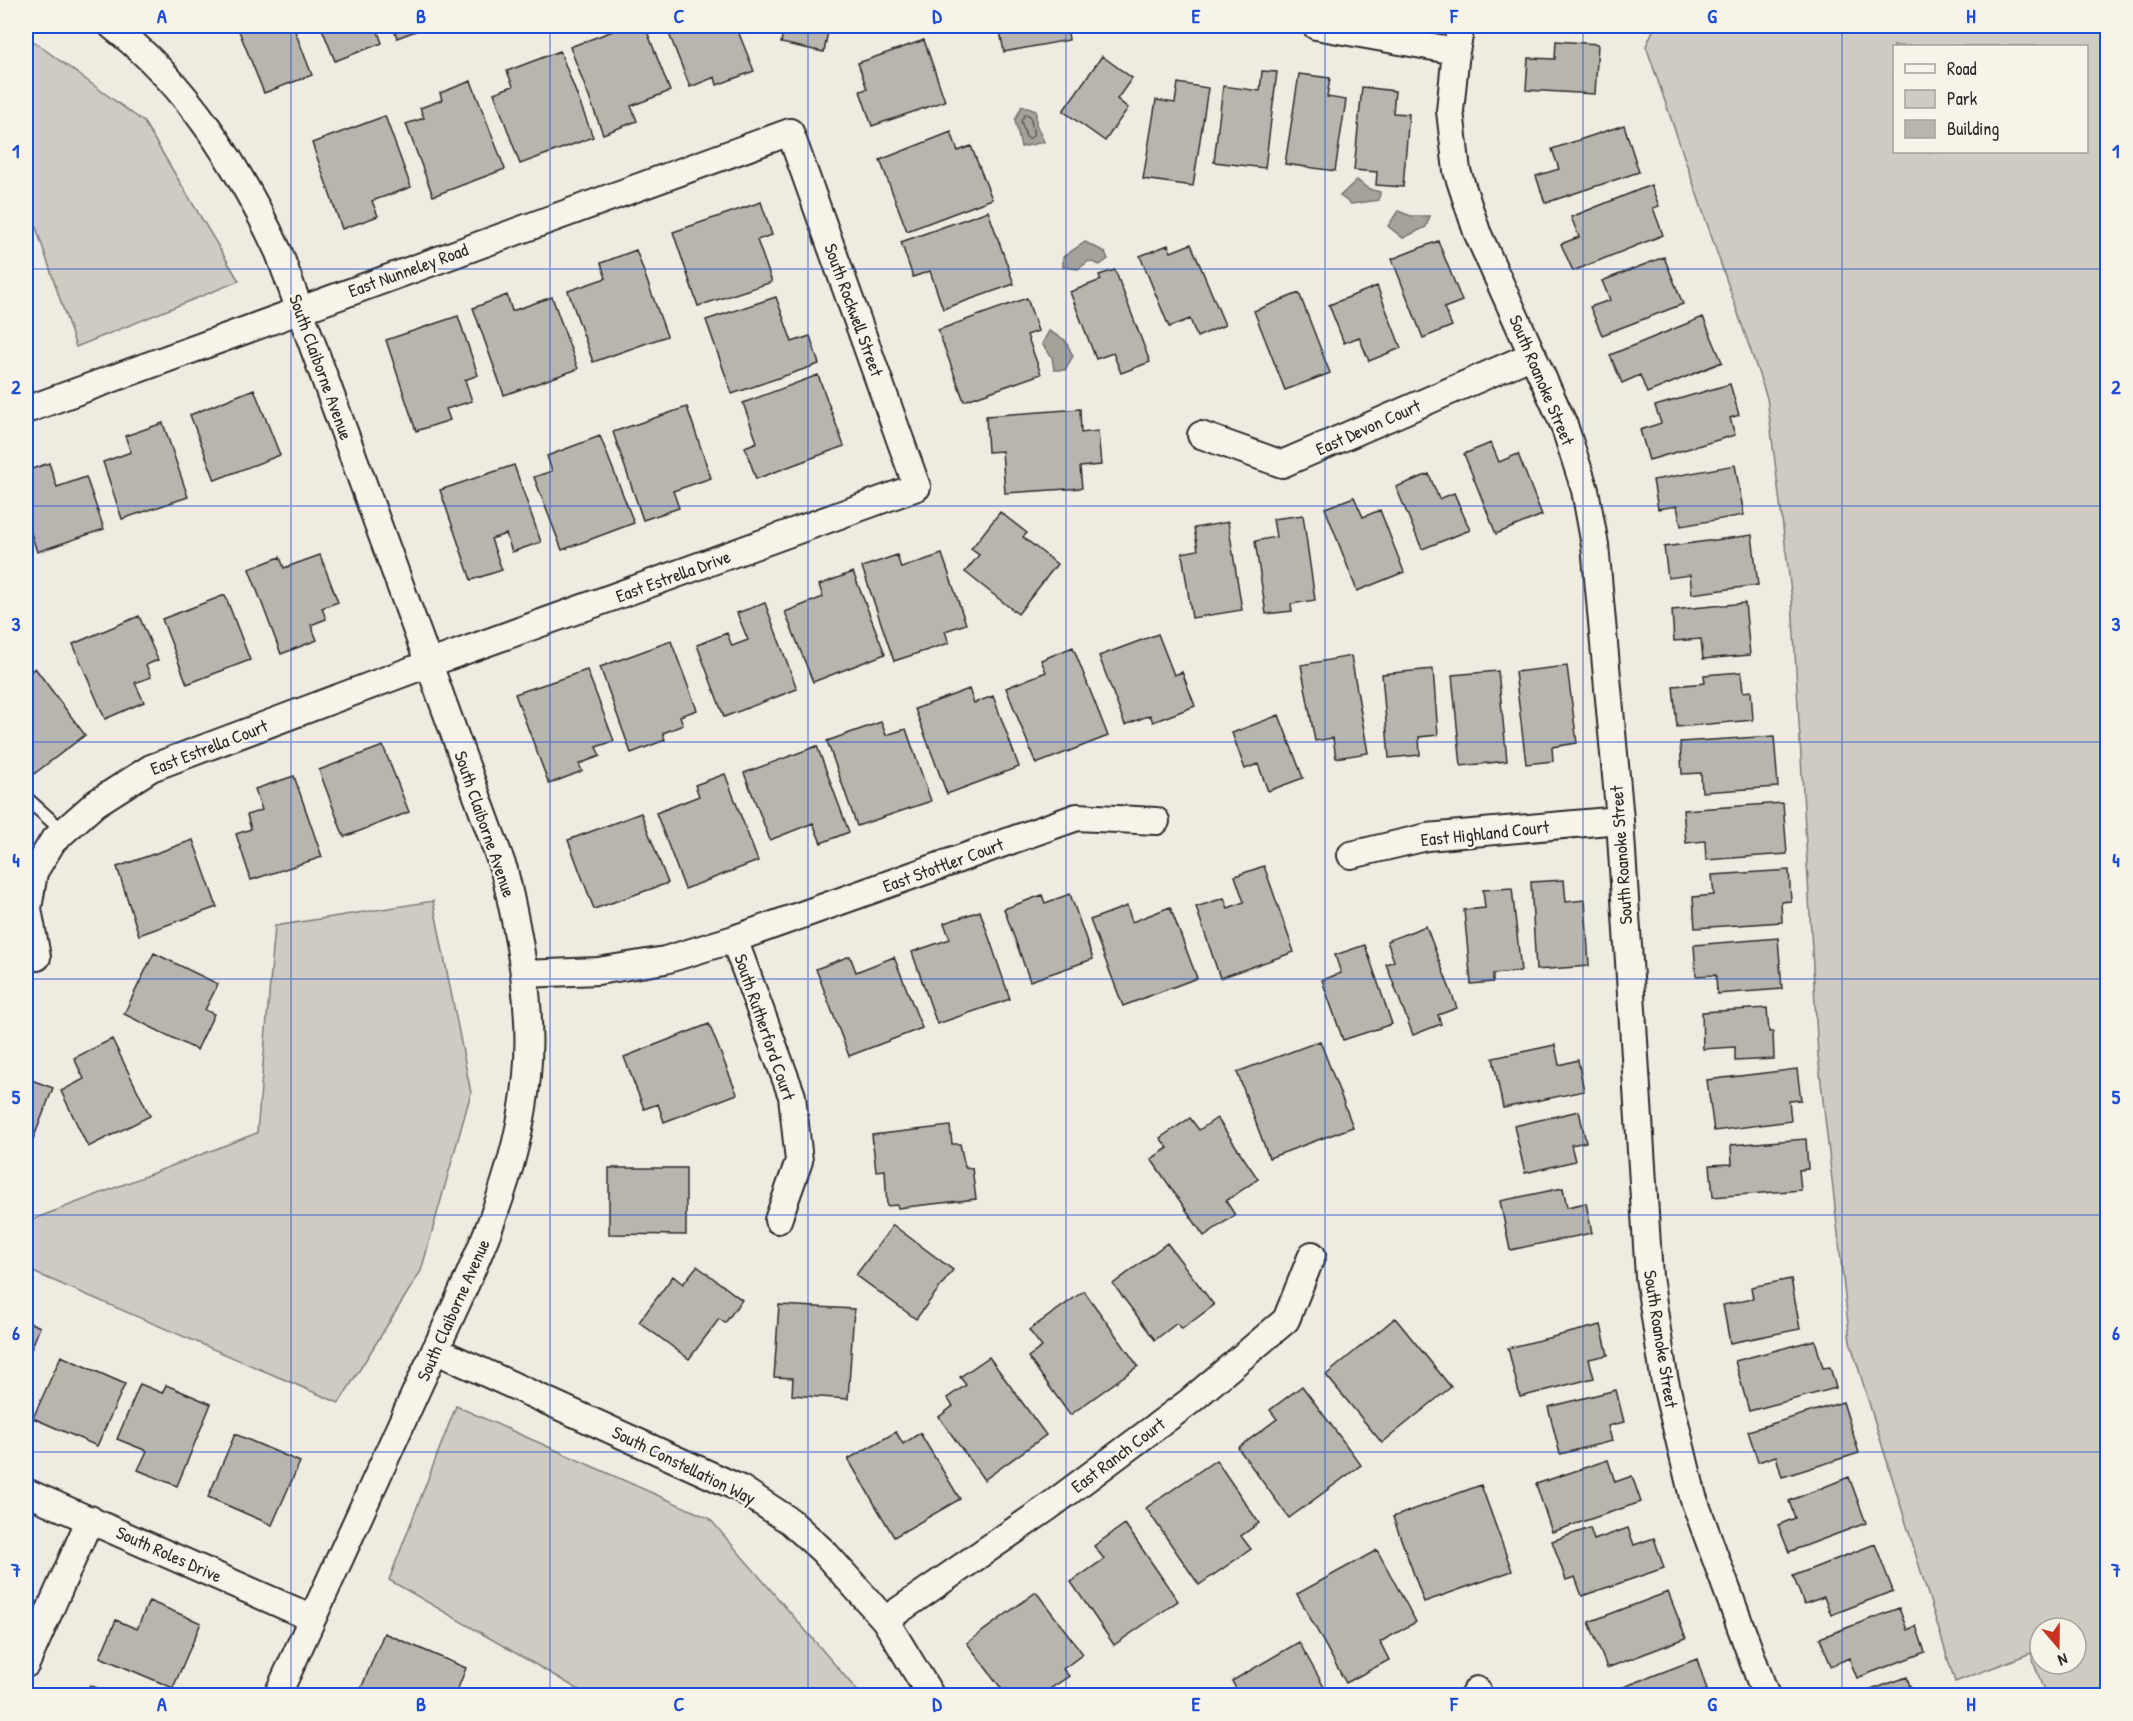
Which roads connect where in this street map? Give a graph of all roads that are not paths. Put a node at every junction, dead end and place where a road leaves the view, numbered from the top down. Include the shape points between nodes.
1 (112, 26) edge
2 (1316, 26) edge
3 (1461, 26) edge
4 (143, 34) edge
5 (1456, 51) junction
6 (790, 132) joint
7 (300, 309) junction
8 (1533, 355) junction
9 (26, 410) edge
10 (1201, 435) dead end
11 (917, 487) joint
12 (429, 664) junction
13 (26, 798) edge
14 (1620, 820) junction
15 (1156, 821) dead end
16 (64, 832) junction
17 (1351, 855) dead end
18 (734, 939) junction
19 (37, 957) dead end
20 (524, 974) junction
21 (778, 1220) dead end
22 (1312, 1255) dead end
23 (435, 1350) junction
24 (26, 1491) edge
25 (90, 1519) junction
26 (312, 1618) junction
27 (885, 1620) junction
28 (26, 1664) edge
29 (277, 1695) edge
30 (931, 1695) edge
31 (1766, 1695) edge

1 - 4 street, South Claiborne Avenue
2 - 5 street
3 - 5 street, South Roanoke Street
4 - 7 street, South Claiborne Avenue via 220,143 254,200
5 - 8 street, South Roanoke Street via 1450,111 1458,171 1477,232
6 - 7 street, East Nunneley Road
6 - 11 street, South Rockwell Street
7 - 9 street, East Nunneley Road
7 - 12 street, South Claiborne Avenue
8 - 10 street, East Devon Court via 1282,464
8 - 14 street, South Roanoke Street via 1564,425 1585,490 1595,545
11 - 12 street, East Estrella Drive
12 - 16 street, East Estrella Court via 151,768 96,803
12 - 20 street, South Claiborne Avenue via 504,870
13 - 16 lane
14 - 17 street, East Highland Court via 1427,837
14 - 31 street, South Roanoke Street via 1649,1277 1664,1377 1693,1497
15 - 18 street, East Stottler Court via 1077,817
16 - 19 street, East Estrella Court via 34,872 28,909
18 - 20 street, East Stottler Court via 664,960 598,971
18 - 21 street, South Rutherford Court via 792,1096 799,1161
20 - 23 street, South Claiborne Avenue via 527,1076 518,1138 487,1233
22 - 27 street, East Ranch Court via 1286,1320 1277,1328 1180,1409 1047,1508
23 - 26 street, South Claiborne Avenue
23 - 27 street, South Constellation Way via 741,1489 790,1521 824,1552
24 - 25 street, South Roles Drive
25 - 26 street, South Roles Drive
25 - 28 street
26 - 29 street, South Claiborne Avenue
27 - 30 street, South Constellation Way

